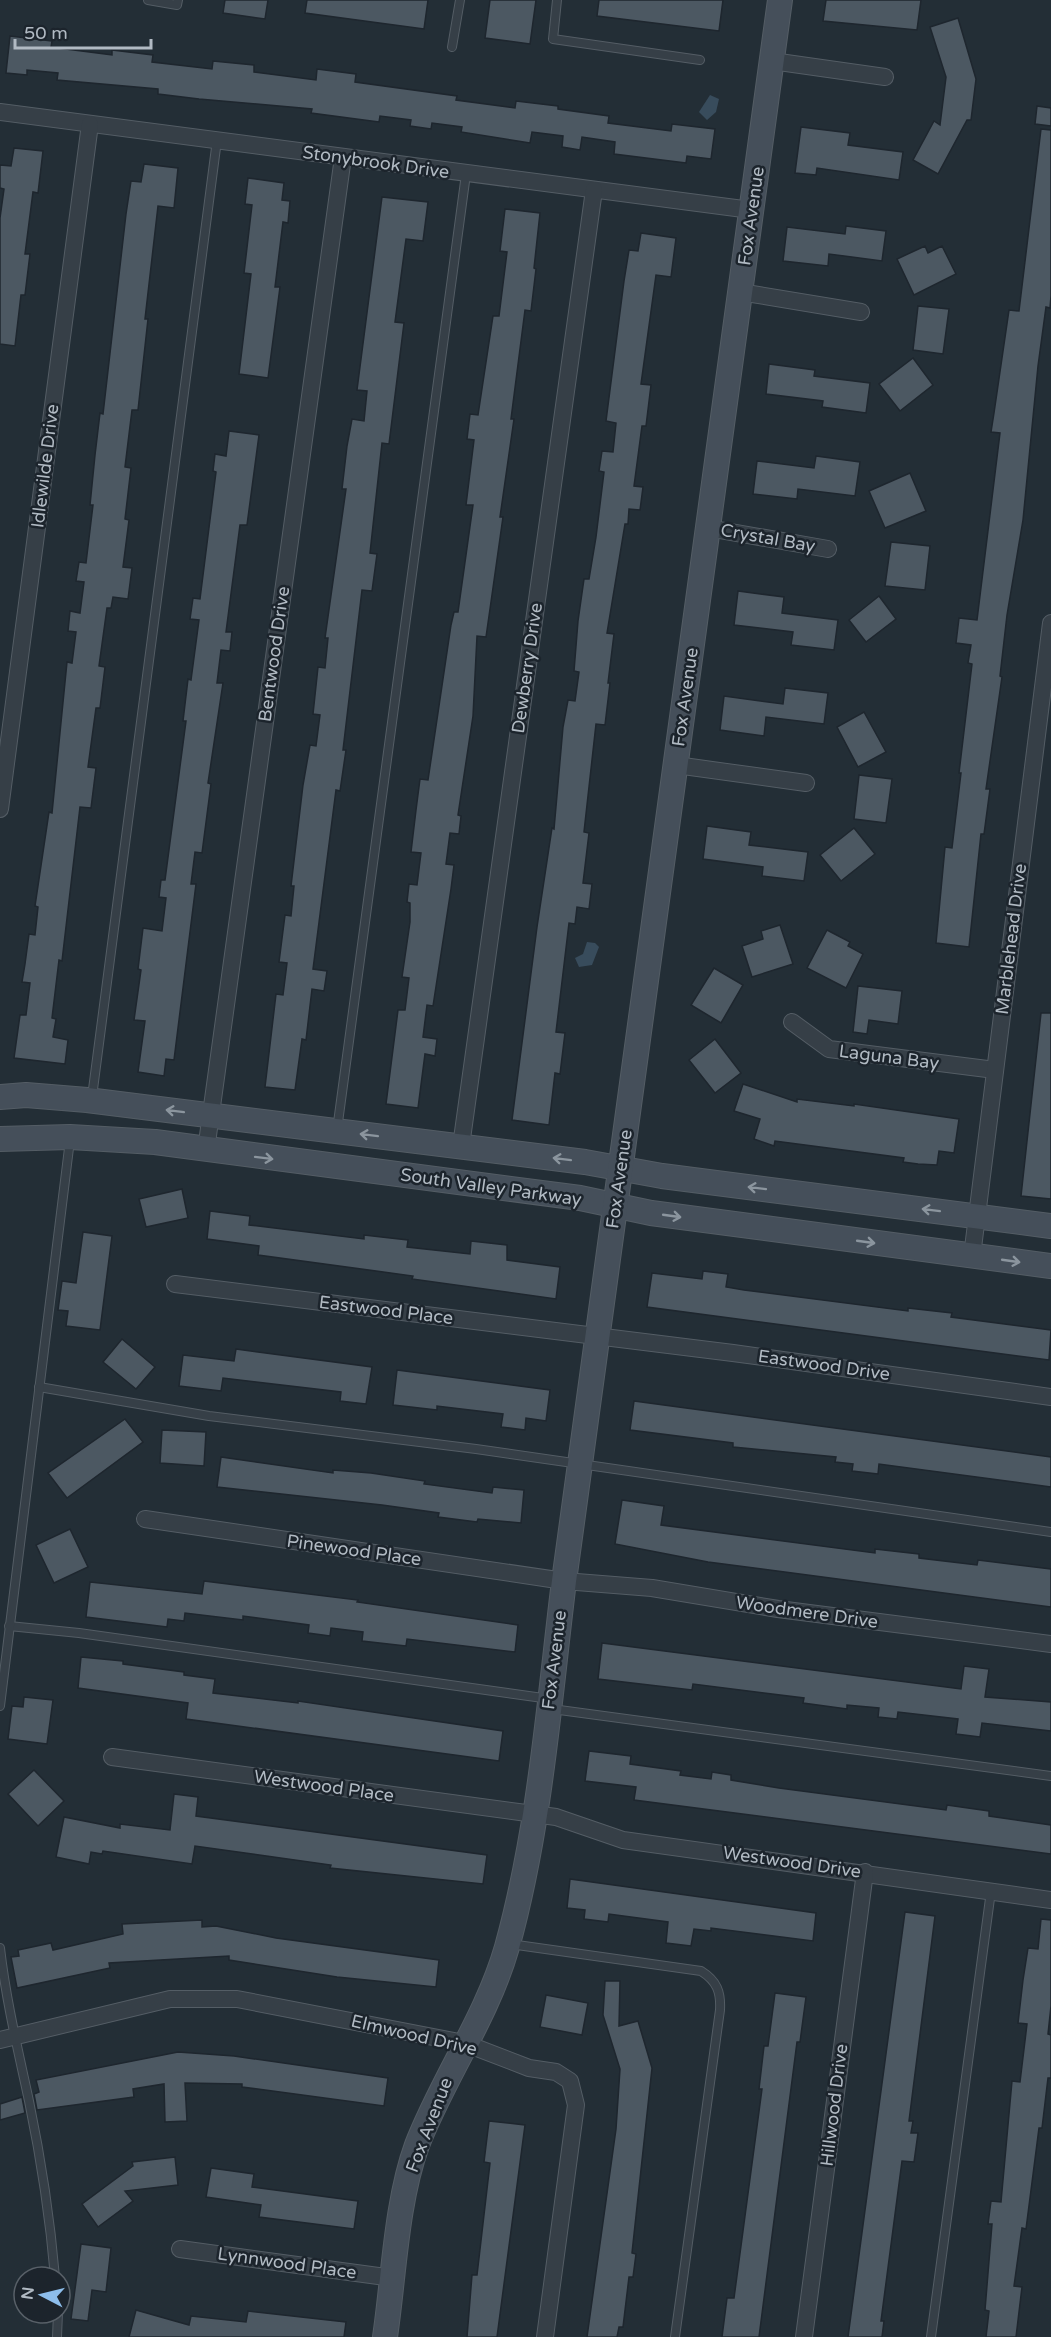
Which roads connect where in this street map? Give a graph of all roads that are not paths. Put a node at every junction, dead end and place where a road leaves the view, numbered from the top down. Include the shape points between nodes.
1 (148, 0) edge
2 (178, 0) edge
3 (460, 0) edge
4 (557, 0) edge
5 (780, 0) edge
6 (452, 47) dead end
7 (700, 60) dead end
8 (772, 61) junction
9 (885, 77) dead end
10 (0, 112) edge
11 (90, 124) junction
12 (217, 140) junction
13 (343, 157) junction
14 (466, 174) junction
15 (594, 190) junction
16 (751, 210) junction
17 (740, 292) junction
18 (861, 312) dead end
19 (708, 528) junction
20 (828, 549) dead end
21 (1051, 623) edge
22 (676, 765) junction
23 (806, 783) dead end
24 (0, 809) edge
25 (792, 1022) dead end
26 (995, 1070) junction
27 (0, 1097) edge
28 (92, 1101) junction
29 (210, 1115) junction
30 (337, 1131) junction
31 (70, 1137) junction
32 (0, 1139) edge
33 (461, 1146) junction
34 (206, 1150) junction
35 (620, 1168) junction
36 (615, 1206) junction
37 (977, 1216) junction
38 (1051, 1226) edge
39 (972, 1256) junction
40 (1051, 1266) edge
41 (175, 1284) dead end
42 (597, 1336) junction
43 (39, 1387) junction
44 (1051, 1397) edge
45 (580, 1465) junction
46 (145, 1519) dead end
47 (1051, 1532) edge
48 (564, 1581) junction
49 (9, 1626) junction
50 (1051, 1644) edge
51 (549, 1704) junction
52 (0, 1706) edge
53 (112, 1757) dead end
54 (1051, 1776) edge
55 (536, 1814) junction
56 (865, 1872) junction
57 (991, 1891) junction
58 (1051, 1900) edge
59 (508, 1943) junction
60 (0, 1948) edge
61 (7, 2038) edge
62 (464, 2043) junction
63 (180, 2249) dead end
64 (54, 2265) edge
65 (393, 2278) junction
66 (386, 2337) edge
67 (545, 2337) edge
68 (675, 2337) edge
69 (804, 2337) edge
70 (932, 2337) edge

1 - 2 lane via 177,5
3 - 6 lane
4 - 7 lane via 553,39
5 - 8 main road, Fox Avenue
8 - 9 street
8 - 16 main road, Fox Avenue
10 - 11 street, Stonybrook Drive
11 - 12 street, Stonybrook Drive
11 - 24 street, Idlewilde Drive
12 - 13 street, Stonybrook Drive
12 - 28 lane
13 - 14 street, Stonybrook Drive
13 - 29 street, Bentwood Drive
14 - 15 street, Stonybrook Drive
14 - 30 lane
15 - 16 street, Stonybrook Drive
15 - 33 street, Dewberry Drive
16 - 17 main road, Fox Avenue
17 - 18 street
17 - 19 main road, Fox Avenue
19 - 20 street, Crystal Bay
19 - 22 main road, Fox Avenue
21 - 26 street, Marblehead Drive
22 - 23 street
22 - 35 main road, Fox Avenue
25 - 26 street, Laguna Bay via 829,1049
26 - 37 street, Marblehead Drive
27 - 28 main road, South Valley Parkway via 26,1095
29 -> 28 main road, South Valley Parkway
29 - 30 main road, South Valley Parkway
29 - 34 street, Bentwood Drive
33 -> 30 main road, South Valley Parkway
31 - 32 main road, South Valley Parkway
31 - 34 main road, South Valley Parkway via 155,1142
31 - 43 lane
35 -> 33 main road, South Valley Parkway
34 -> 36 main road, South Valley Parkway via 580,1198
35 - 36 main road, Fox Avenue
37 -> 35 main road, South Valley Parkway
36 -> 39 main road, South Valley Parkway
36 - 42 main road, Fox Avenue
37 - 38 main road, South Valley Parkway
37 - 39 street, Marblehead Drive
39 -> 40 main road, South Valley Parkway
41 - 42 street, Eastwood Place
42 - 44 street, Eastwood Drive
42 - 45 main road, Fox Avenue
43 - 45 lane via 209,1416
43 - 49 lane
45 - 47 lane
45 - 48 main road, Fox Avenue
46 - 48 street, Pinewood Place
48 - 50 street, Woodmere Drive via 652,1588 778,1609
48 - 51 main road, Fox Avenue
49 - 51 lane via 79,1633
49 - 52 lane
51 - 54 lane
51 - 55 main road, Fox Avenue
53 - 55 street, Westwood Place
55 - 56 street, Westwood Drive via 567,1820 623,1840
55 - 59 main road, Fox Avenue
56 - 57 street, Westwood Drive
56 - 69 street, Hillwood Drive
57 - 58 street, Westwood Drive
57 - 70 lane
59 - 62 main road, Fox Avenue via 492,1989
59 - 68 lane via 701,1971 718,1988 720,2010
60 - 61 lane
61 - 62 street, Elmwood Drive via 170,1999 200,1997 237,1999
61 - 64 lane via 29,2101
62 - 65 main road, Fox Avenue via 416,2148 405,2189
62 - 67 street, Elmwood Drive via 529,2068 556,2072 570,2081 576,2105
63 - 65 street, Lynnwood Place
65 - 66 main road, Fox Avenue

